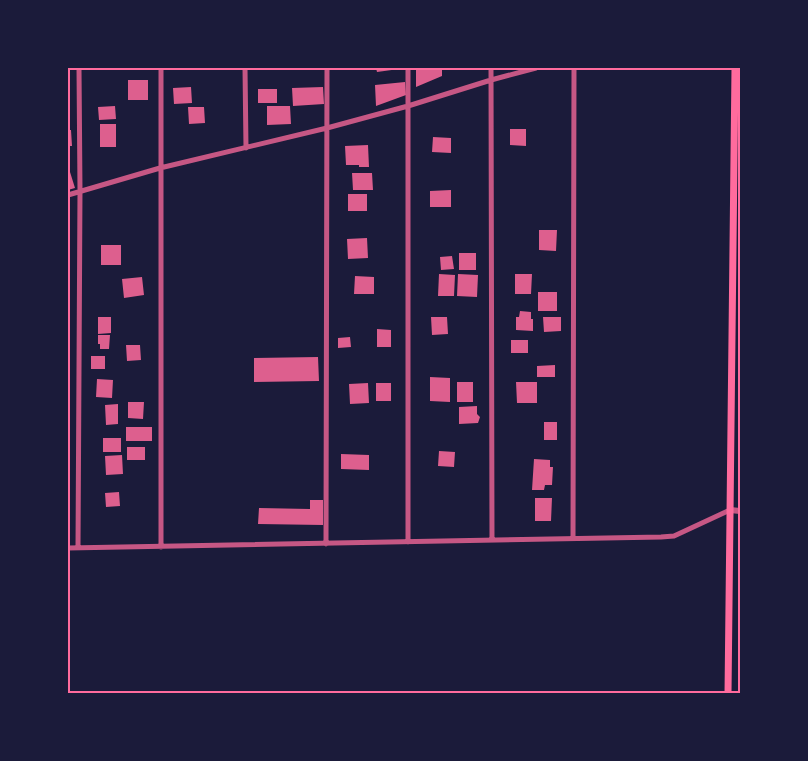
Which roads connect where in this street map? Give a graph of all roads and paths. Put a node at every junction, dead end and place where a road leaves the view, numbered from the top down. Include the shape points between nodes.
1 (79, 68) edge
2 (161, 68) edge
3 (245, 68) edge
4 (327, 68) edge
5 (408, 68) edge
6 (491, 68) edge
7 (536, 68) edge
8 (574, 68) edge
9 (735, 68) edge
10 (491, 80) junction
11 (408, 106) junction
12 (327, 128) junction
13 (246, 148) junction
14 (160, 168) junction
15 (80, 191) junction
16 (68, 195) edge
17 (730, 510) junction
18 (740, 511) edge
19 (573, 539) junction
20 (492, 540) junction
21 (408, 542) junction
22 (326, 544) junction
23 (161, 547) junction
24 (68, 548) edge
25 (78, 548) junction
26 (728, 694) edge

1 - 15 street
2 - 14 street
3 - 13 street
4 - 12 street
5 - 11 street
6 - 10 street
7 - 10 street
8 - 19 street
9 - 17 main road
10 - 11 street
10 - 20 street
11 - 12 street
11 - 21 street
12 - 13 street
12 - 22 street
13 - 14 street
14 - 15 street
14 - 23 street
15 - 16 street
15 - 25 street
17 - 18 street
17 - 19 street via 674,536
17 - 26 main road
19 - 20 street
20 - 21 street
21 - 22 street
22 - 23 street
23 - 25 street
24 - 25 street

